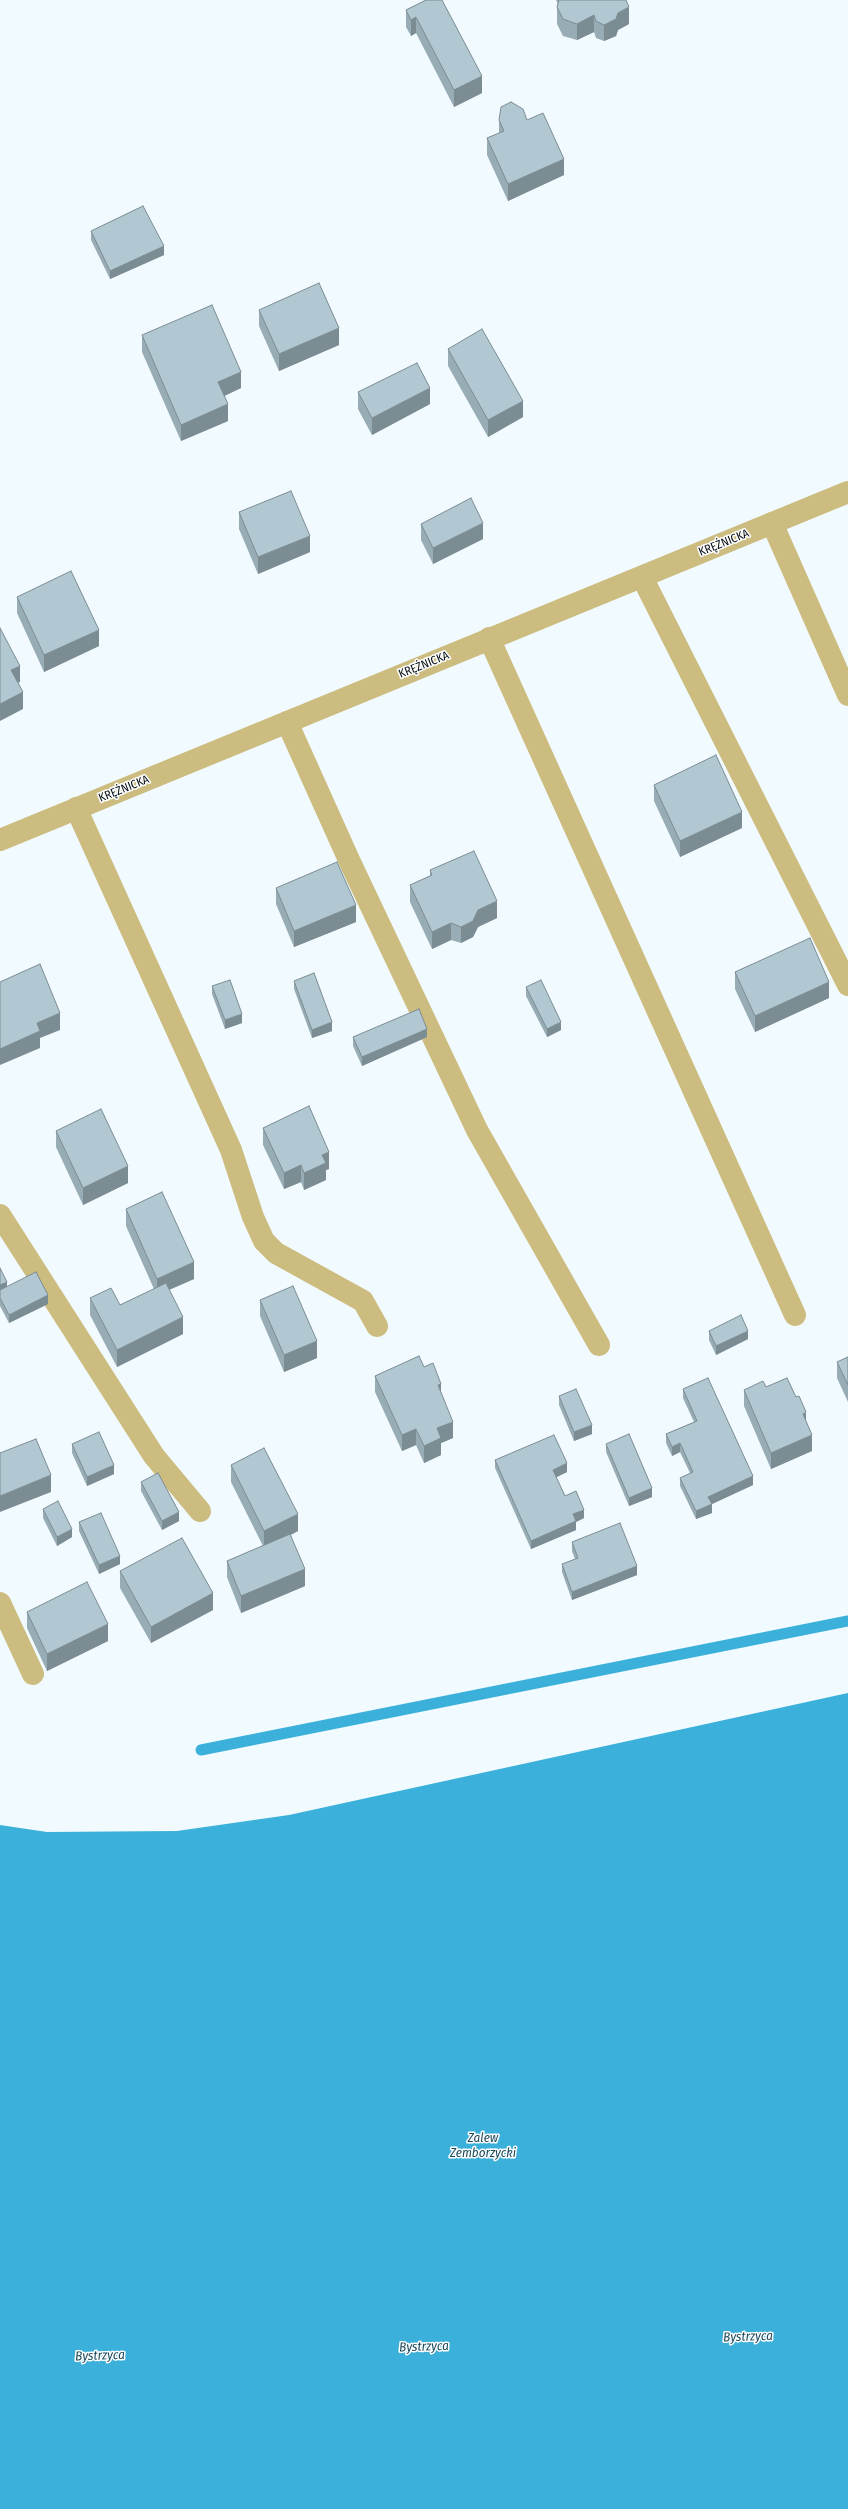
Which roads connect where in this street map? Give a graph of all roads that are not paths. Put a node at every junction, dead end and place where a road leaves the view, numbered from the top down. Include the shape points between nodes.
1 (848, 492) edge
2 (772, 523) junction
3 (642, 577) junction
4 (489, 638) junction
5 (848, 695) edge
6 (287, 722) junction
7 (76, 808) junction
8 (0, 840) edge
9 (848, 985) edge
10 (0, 1215) edge
11 (795, 1315) dead end
12 (377, 1326) dead end
13 (599, 1345) dead end
14 (200, 1511) dead end
15 (0, 1602) edge
16 (33, 1674) dead end

1 - 2 street, KRĘŻNICKA
2 - 3 street, KRĘŻNICKA
2 - 5 street
3 - 4 street, KRĘŻNICKA
3 - 9 street
4 - 6 street, KRĘŻNICKA
4 - 11 street
6 - 7 street, KRĘŻNICKA
6 - 13 street via 352,867 477,1130
7 - 8 street, KRĘŻNICKA
7 - 12 street via 231,1150 253,1217 264,1241 276,1253 363,1301
10 - 14 street via 154,1456
15 - 16 street

